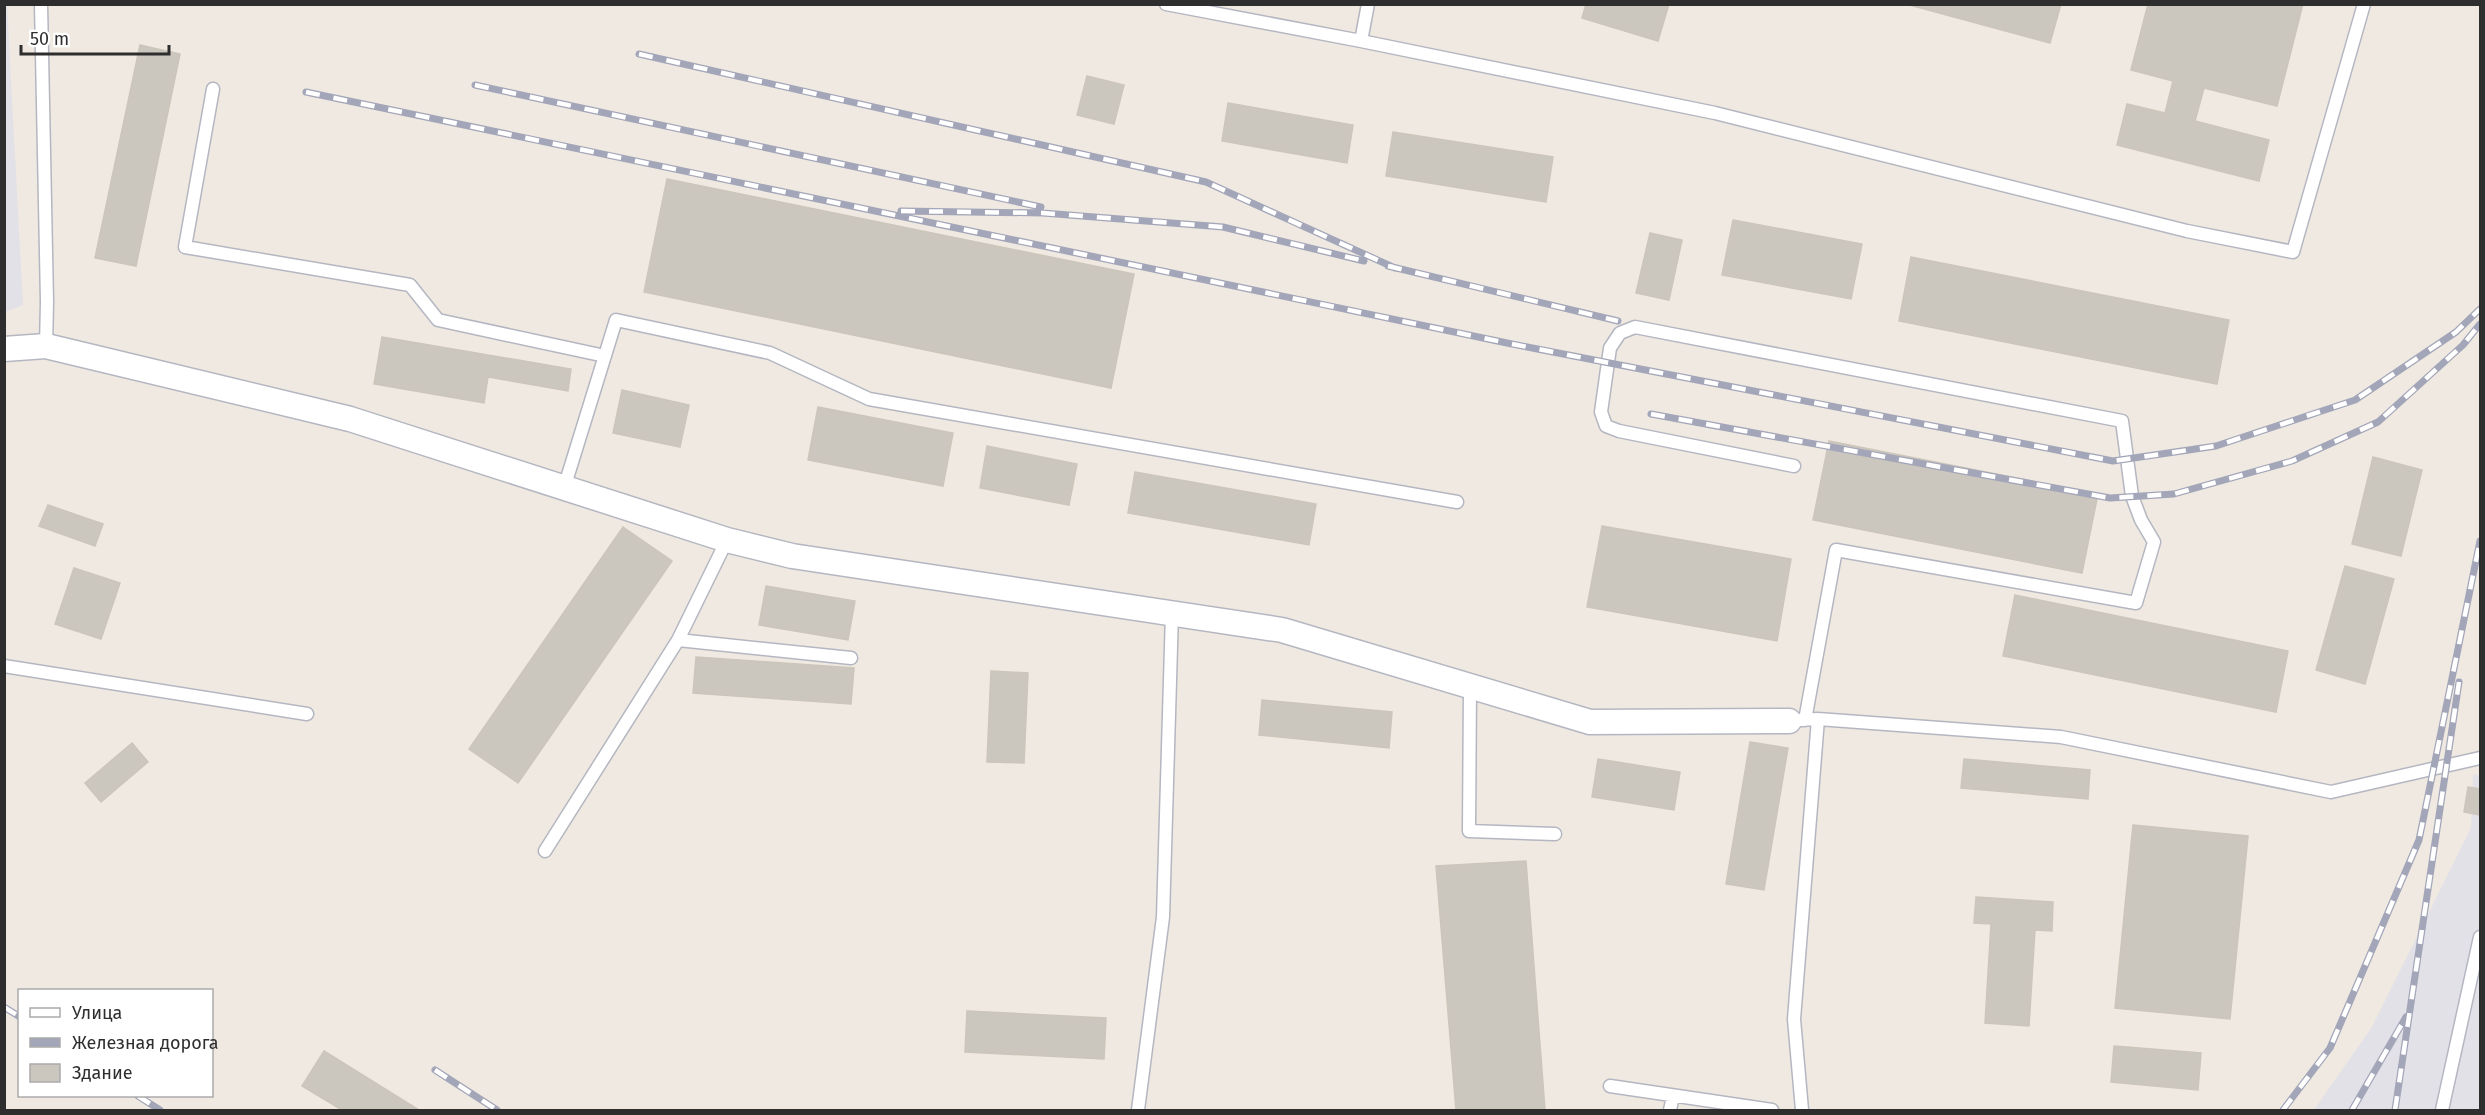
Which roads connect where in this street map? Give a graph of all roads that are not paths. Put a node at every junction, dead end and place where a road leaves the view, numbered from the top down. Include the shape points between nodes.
1 (41, 4) edge
2 (1166, 4) edge
3 (1368, 4) edge
4 (2364, 4) edge
5 (1361, 41) junction
6 (213, 89) dead end
7 (46, 346) junction
8 (4, 349) edge
9 (605, 356) junction
10 (1794, 466) dead end
11 (564, 488) junction
12 (1457, 502) dead end
13 (727, 540) junction
14 (1172, 613) junction
15 (678, 640) junction
16 (851, 658) dead end
17 (4, 666) edge
18 (1470, 686) junction
19 (307, 714) dead end
20 (1818, 719) junction
21 (1797, 721) junction
22 (2481, 758) edge
23 (1555, 834) dead end
24 (545, 852) dead end
25 (2481, 937) edge
26 (1610, 1086) dead end
27 (1673, 1096) junction
28 (1138, 1110) edge
29 (1670, 1110) edge
30 (1773, 1110) edge
31 (1802, 1110) edge
32 (2442, 1110) edge

1 - 7 lane
2 - 5 lane
3 - 5 lane
4 - 5 lane via 2293,252 2187,231 1715,113
6 - 9 lane via 185,247 410,285 438,320
7 - 8 street
7 - 11 street via 350,419
9 - 11 lane
9 - 12 lane via 616,320 770,353 868,399
10 - 21 lane via 1606,426 1602,412 1610,348 1620,333 1635,327 2122,421 2132,496 2154,542 2136,603 1836,550
11 - 13 street
13 - 14 street via 792,556
13 - 15 lane
14 - 18 street via 1282,630
14 - 28 lane via 1162,917
15 - 16 lane
15 - 24 lane
17 - 19 lane
18 - 21 street via 1590,722
18 - 23 lane via 1469,831
20 - 21 lane
20 - 22 lane via 2061,737 2331,792
20 - 31 lane via 1794,1019
25 - 32 lane
26 - 27 lane
27 - 29 lane
27 - 30 lane

